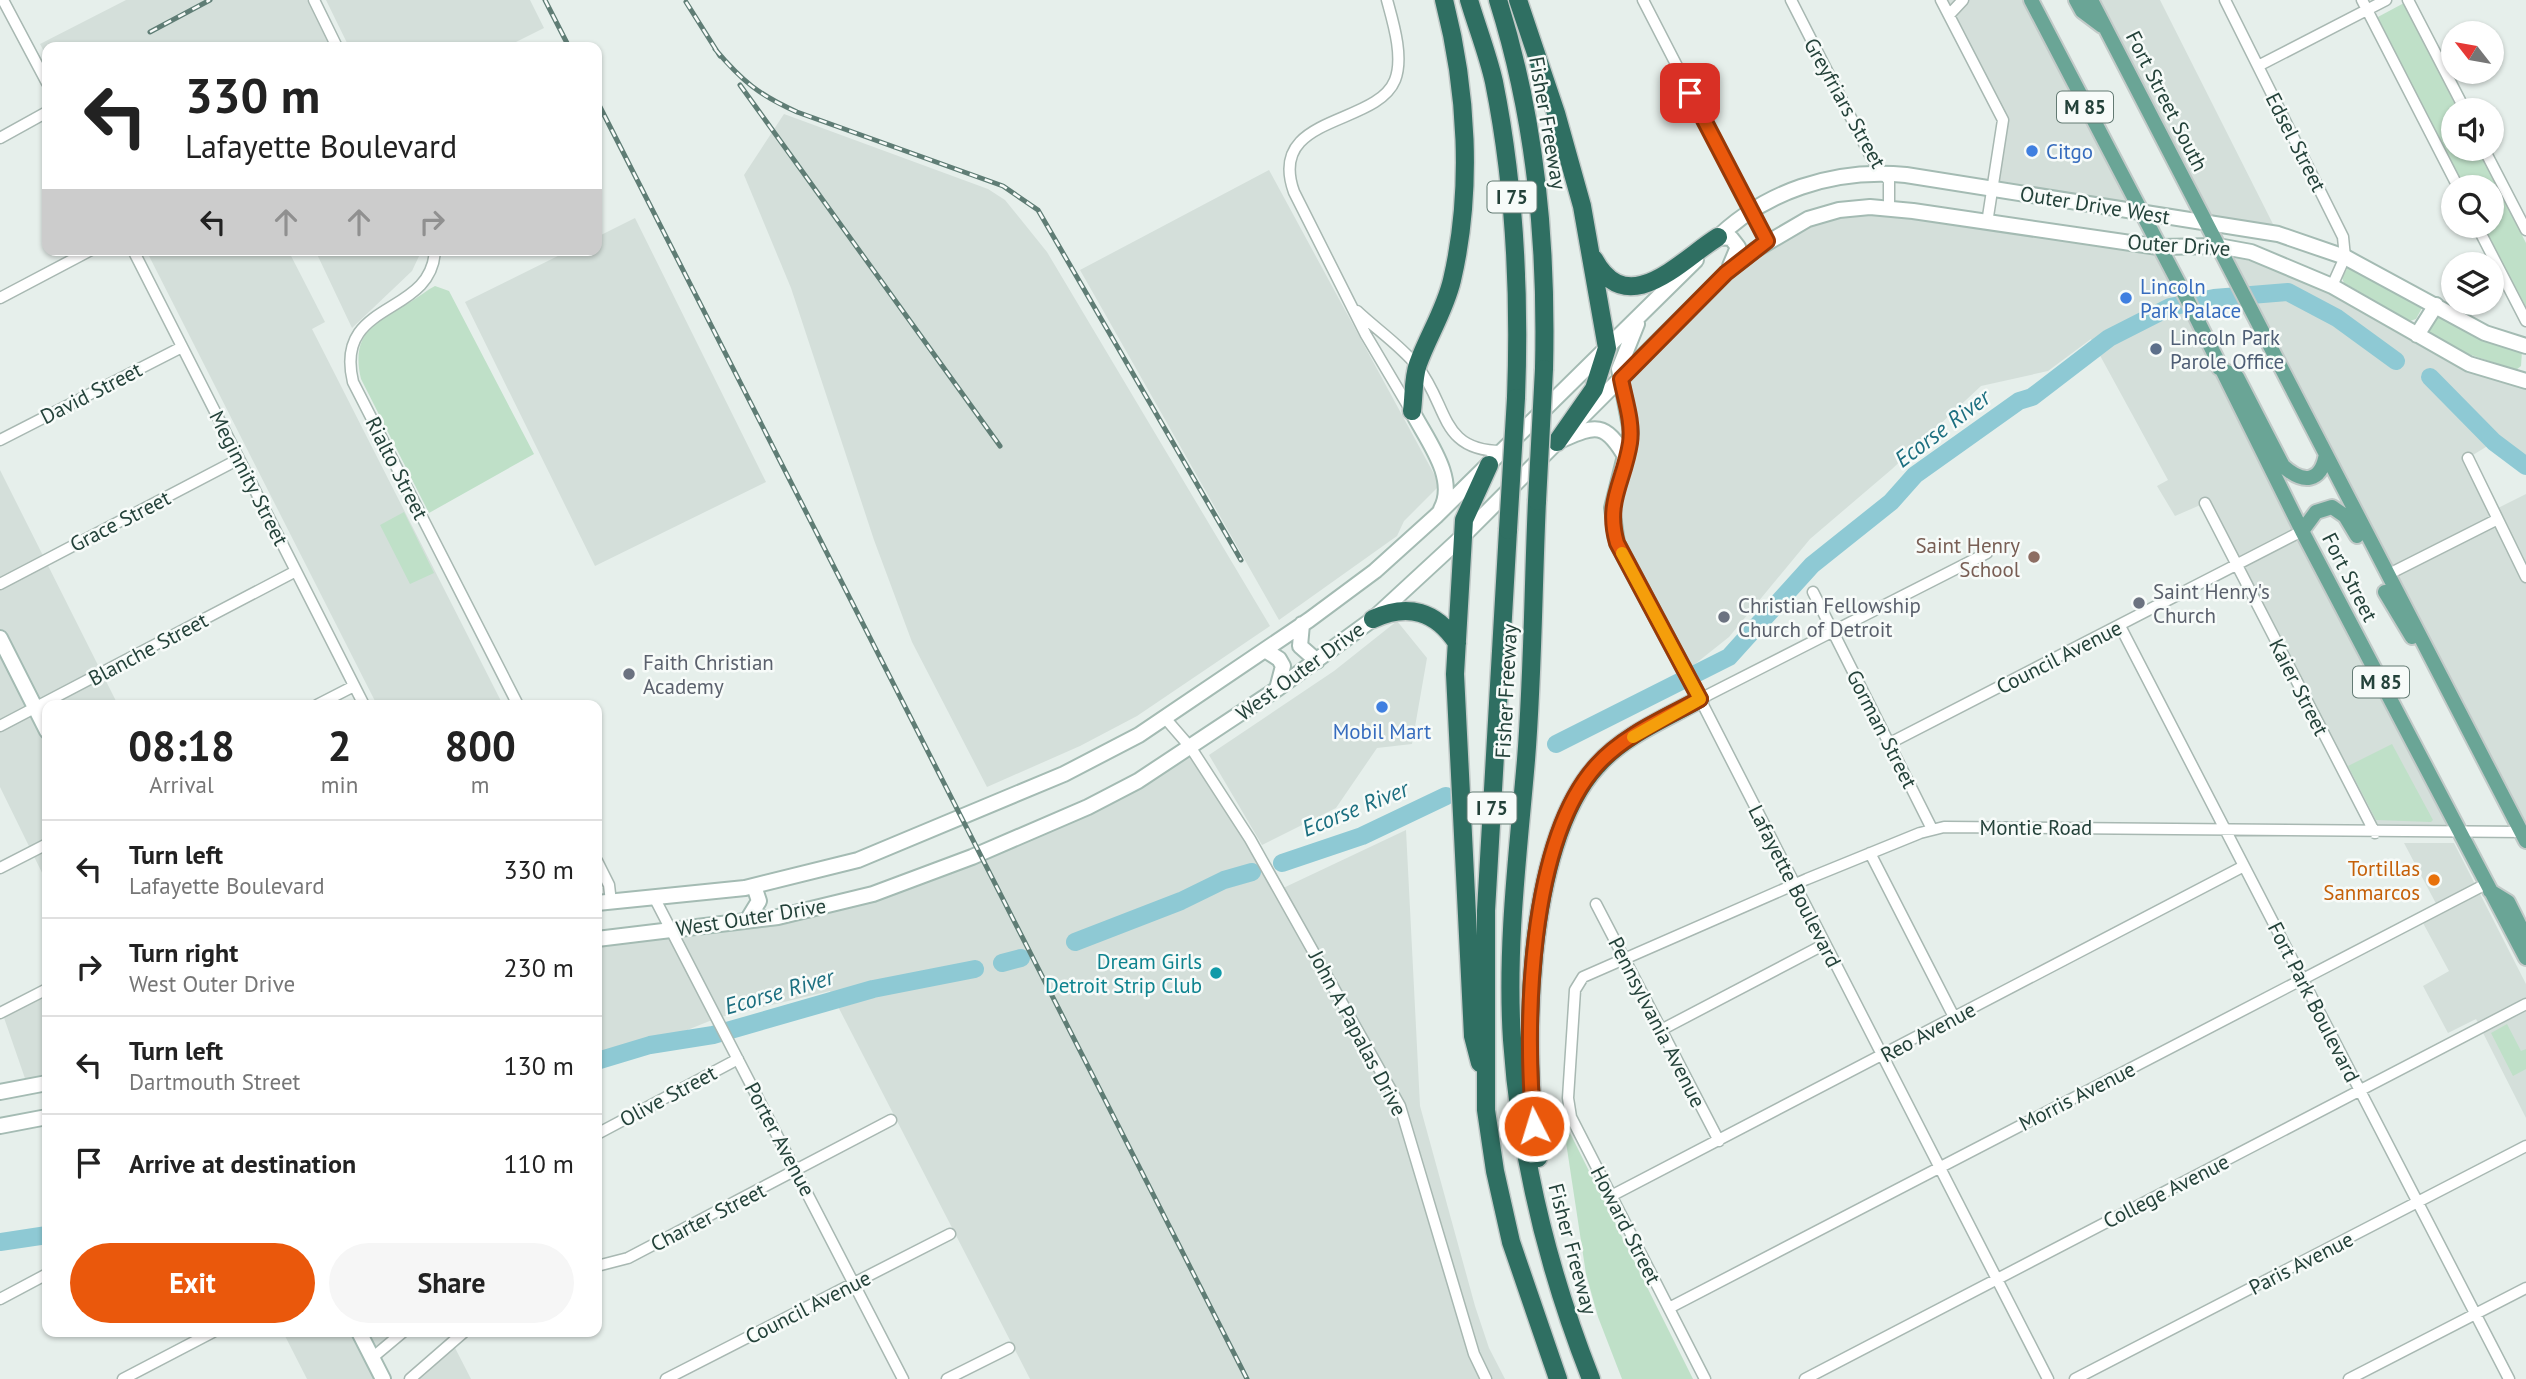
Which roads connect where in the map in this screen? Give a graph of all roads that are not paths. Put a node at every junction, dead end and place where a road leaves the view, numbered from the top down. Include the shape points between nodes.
1 (3, 0) edge
2 (314, 0) edge
3 (1387, 0) edge
4 (1444, 0) edge
5 (1469, 0) edge
6 (1498, 0) edge
7 (1518, 0) edge
8 (1643, 0) edge
9 (1791, 0) edge
10 (1941, 0) edge
11 (1963, 0) edge
12 (2031, 0) edge
13 (2076, 0) edge
14 (2091, 0) edge
15 (2225, 0) edge
16 (2386, 0) edge
17 (2408, 0) edge
18 (2365, 5) edge
19 (1949, 15) junction
20 (2106, 29) junction
21 (335, 42) edge
22 (2258, 66) junction
23 (42, 74) edge
24 (2459, 98) edge
25 (42, 116) edge
26 (0, 138) edge
27 (2490, 161) edge
28 (1883, 173) junction
29 (2452, 175) edge
30 (1992, 190) junction
31 (1889, 208) junction
32 (1751, 211) junction
33 (2140, 214) junction
34 (2206, 222) junction
35 (1987, 223) junction
36 (2526, 230) edge
37 (1718, 237) junction
38 (2483, 238) edge
39 (1767, 241) junction
40 (2218, 246) junction
41 (2158, 247) junction
42 (80, 256) edge
43 (136, 256) edge
44 (434, 256) edge
45 (2345, 257) junction
46 (1593, 258) junction
47 (1726, 273) junction
48 (2332, 286) junction
49 (0, 298) edge
50 (2436, 305) junction
51 (1351, 306) junction
52 (1640, 317) junction
53 (2526, 321) edge
54 (2417, 335) junction
55 (182, 346) junction
56 (2526, 346) edge
57 (1607, 348) junction
58 (1417, 366) junction
59 (2220, 368) junction
60 (1621, 379) junction
61 (2526, 380) edge
62 (1412, 411) junction
63 (0, 440) edge
64 (1557, 442) junction
65 (1502, 451) junction
66 (2326, 454) junction
67 (1626, 458) junction
68 (2468, 458) dead end
69 (239, 459) junction
70 (1489, 465) junction
71 (2205, 503) dead end
72 (1436, 516) junction
73 (2496, 520) junction
74 (2302, 530) junction
75 (1464, 535) junction
76 (1987, 553) dead end
77 (2237, 565) junction
78 (296, 572) junction
79 (2387, 575) junction
80 (2526, 578) edge
81 (0, 583) edge
82 (1813, 592) dead end
83 (1373, 619) junction
84 (1302, 624) junction
85 (2120, 626) junction
86 (1833, 632) junction
87 (0, 638) edge
88 (1457, 643) junction
89 (2427, 649) junction
90 (1265, 650) junction
91 (1317, 661) junction
92 (1692, 685) junction
93 (354, 686) junction
94 (1276, 689) junction
95 (51, 700) edge
96 (327, 700) edge
97 (361, 700) edge
98 (516, 700) edge
99 (42, 705) edge
100 (36, 708) junction
101 (1165, 718) junction
102 (42, 721) edge
103 (0, 726) edge
104 (1890, 743) junction
105 (1191, 748) junction
106 (1932, 829) junction
107 (2225, 830) junction
108 (2375, 833) junction
109 (2459, 834) junction
110 (2525, 835) edge
111 (42, 847) edge
112 (1870, 853) junction
113 (2244, 866) junction
114 (0, 868) edge
115 (602, 871) edge
116 (1795, 884) junction
117 (754, 886) junction
118 (2488, 887) junction
119 (655, 899) junction
120 (604, 902) edge
121 (1596, 904) dead end
122 (748, 919) junction
123 (672, 929) junction
124 (602, 938) edge
125 (2526, 938) edge
126 (1825, 944) junction
127 (2526, 958) edge
128 (1625, 960) junction
129 (2302, 979) junction
130 (1577, 982) joint
131 (42, 992) edge
132 (2526, 1004) edge
133 (0, 1013) edge
134 (1954, 1017) junction
135 (1661, 1030) junction
136 (1882, 1056) junction
137 (738, 1059) junction
138 (42, 1084) edge
139 (1486, 1087) junction
140 (0, 1091) edge
141 (2360, 1091) junction
142 (42, 1118) edge
143 (891, 1120) dead end
144 (0, 1126) edge
145 (602, 1131) edge
146 (1719, 1141) junction
147 (2526, 1146) edge
148 (1939, 1167) junction
149 (797, 1171) junction
150 (1611, 1196) junction
151 (2417, 1203) junction
152 (950, 1234) dead end
153 (602, 1265) edge
154 (1552, 1269) junction
155 (42, 1277) edge
156 (1997, 1279) junction
157 (855, 1284) junction
158 (2526, 1288) edge
159 (0, 1298) edge
160 (1669, 1308) junction
161 (2475, 1314) junction
162 (203, 1337) edge
163 (362, 1337) edge
164 (397, 1337) edge
165 (458, 1337) edge
166 (1009, 1348) dead end
167 (372, 1358) junction
168 (123, 1379) edge
169 (383, 1379) edge
170 (410, 1379) edge
171 (666, 1379) edge
172 (904, 1379) edge
173 (947, 1379) edge
174 (1486, 1379) edge
175 (1558, 1379) edge
176 (1591, 1379) edge
177 (1705, 1379) edge
178 (1805, 1379) edge
179 (2048, 1379) edge
180 (2075, 1379) edge
181 (2349, 1379) edge
182 (2509, 1379) edge

1 - 23 street
2 - 21 street
3 - 51 street via 1397,64 1392,86 1379,98 1309,134 1296,148 1290,170 1294,192
4 - 58 highway via 1462,107 1462,213 1452,282
5 - 139 highway, Fisher Freeway / I 75, bridge via 1493,80 1511,190 1518,322 1486,911
6 - 154 highway, Fisher Freeway / I 75, bridge via 1519,80 1539,192 1545,275 1526,758 1513,912 1511,1002 1524,1143
7 - 46 highway via 1567,148
8 - 32 street
9 - 28 street, Greyfriars Street
10 - 19 street
11 - 19 street
12 - 33 main road, M 85
13 - 20 main road
14 - 20 main road, Fort Street South / M 85
15 - 22 street, Edsel Street
16 - 18 street
17 - 24 street
18 - 22 street
18 - 29 street
19 - 30 street via 2003,120
20 - 34 main road, Fort Street South / M 85
22 - 45 street, Edsel Street via 2343,237
25 - 26 street
27 - 36 street
28 - 30 main road, Outer Drive West
28 - 31 street, Greyfriars Street via 1889,181
28 - 32 main road, West Outer Drive via 1836,177 1803,186
30 - 33 main road, Outer Drive West
30 - 35 street
31 - 35 main road, Outer Drive
31 - 39 main road, West Outer Drive via 1839,210 1794,225
32 - 37 main road, West Outer Drive
32 - 39 street
33 - 34 main road, Outer Drive West
33 - 41 main road, Fort Street / M 85
34 - 40 main road, Fort Street / M 85
34 - 45 main road, Outer Drive West via 2278,234
35 - 41 main road, Outer Drive
37 - 46 highway via 1651,284 1618,282 1598,268
37 - 47 main road via 1731,237 1738,247
37 - 52 main road, West Outer Drive
38 - 53 street
39 - 47 main road, West Outer Drive
40 - 41 main road, Outer Drive
40 - 48 main road, Outer Drive via 2251,252
40 - 66 main road, Fort Street / M 85
41 - 59 main road, Fort Street / M 85
42 - 49 street
43 - 55 street, Meginnity Street
44 - 98 street, Rialto Street via 422,285 374,315 358,333 352,346 351,371
45 - 48 street
45 - 50 main road
46 - 57 highway
47 - 60 main road, West Outer Drive
48 - 54 main road, Outer Drive
50 - 54 main road
50 - 56 main road via 2485,333
51 - 58 street
51 - 62 street
52 - 57 main road, West Outer Drive
52 - 60 main road via 1620,362
54 - 61 main road, Outer Drive via 2469,364
55 - 63 street, David Street
55 - 69 street, Meginnity Street
57 - 64 highway via 1594,389
57 - 65 main road, West Outer Drive
58 - 62 highway
58 - 65 street via 1463,444 1478,452
59 - 66 main road via 2236,377 2291,474 2312,477 2322,468
59 - 74 main road, Fort Street / M 85
60 - 64 main road, West Outer Drive
60 - 67 main road, Lafayette Boulevard via 1631,432
62 - 72 main road via 1447,484 1446,500
64 - 67 main road via 1587,429 1600,429 1614,437
64 - 75 main road, West Outer Drive
65 - 70 main road, West Outer Drive
66 - 79 main road, Fort Street / M 85
67 - 92 main road, Lafayette Boulevard via 1612,508 1615,536
68 - 73 street
69 - 78 street, Meginnity Street
69 - 81 street, Grace Street
70 - 72 main road, West Outer Drive
70 - 75 highway via 1470,503
71 - 77 street, Kaier Street
72 - 84 main road, West Outer Drive via 1375,571
73 - 79 street
73 - 80 street
74 - 77 street, Council Avenue
74 - 89 main road via 2319,509 2332,507 2340,512 2399,620
74 - 109 main road, Fort Street / M 85
75 - 83 main road, West Outer Drive
75 - 88 highway
76 - 86 street
77 - 85 street, Council Avenue
77 - 108 street, Kaier Street
78 - 93 street, Meginnity Street
78 - 95 street, Blanche Street
79 - 89 main road, Fort Street / M 85
82 - 86 street, Gorman Street
83 - 88 highway via 1398,610 1423,612 1442,622
83 - 91 main road, West Outer Drive
84 - 90 main road, West Outer Drive
84 - 91 main road via 1300,646
85 - 104 street, Council Avenue
85 - 107 street, Fort Park Boulevard
86 - 92 street
86 - 104 street, Gorman Street
87 - 100 main road
88 - 139 highway via 1456,727 1473,1036
89 - 110 main road, Fort Street / M 85
90 - 94 main road via 1283,666
90 - 101 main road, West Outer Drive
91 - 94 main road, West Outer Drive
92 - 116 street, Lafayette Boulevard
92 - 154 highway via 1598,764 1572,800 1558,833 1536,945 1529,1040
93 - 96 street
93 - 97 street, Meginnity Street
94 - 105 main road, West Outer Drive
99 - 100 street, Blanche Street
100 - 102 main road
100 - 103 street, Blanche Street
101 - 105 street, John A Papalas Drive
101 - 117 main road, West Outer Drive via 1064,774 904,843 835,867
104 - 106 street, Gorman Street
105 - 122 main road, West Outer Drive via 1088,807 929,875 826,907 778,918
105 - 174 street, John A Papalas Drive via 1250,839 1400,1106 1474,1354
106 - 107 street, Montie Road
106 - 112 street, Montie Road
107 - 108 street, Montie Road
107 - 113 street, Fort Park Boulevard
108 - 109 street, Montie Road
109 - 110 street, Montie Road
109 - 118 main road, Fort Street / M 85
111 - 114 street
112 - 116 street, Montie Road
112 - 134 street
113 - 129 street, Fort Park Boulevard
113 - 134 street, Reo Avenue
115 - 120 street via 609,885
116 - 126 street, Lafayette Boulevard
116 - 128 street, Montie Road
117 - 119 main road, West Outer Drive
117 - 122 main road via 759,901
118 - 125 main road via 2508,902
118 - 127 main road, Fort Street / M 85
118 - 129 street, Morris Avenue
119 - 120 main road, West Outer Drive
119 - 123 street, Porter Avenue
121 - 128 street, Pennsylvania Avenue
122 - 123 main road, West Outer Drive
123 - 124 main road, West Outer Drive
123 - 137 street, Porter Avenue
126 - 135 street
126 - 136 street, Lafayette Boulevard
128 - 130 street, Montie Road
128 - 135 street, Pennsylvania Avenue
129 - 141 street, Fort Park Boulevard
129 - 148 street, Morris Avenue
130 - 150 street, Howard Street via 1568,1108
131 - 133 street
132 - 141 street, College Avenue
134 - 136 street, Reo Avenue
135 - 146 street, Pennsylvania Avenue
136 - 146 street, Reo Avenue
136 - 148 street, Lafayette Boulevard
137 - 145 street, Olive Street
137 - 149 street, Porter Avenue
138 - 140 main road
139 - 175 highway, Fisher Freeway / I 75 via 1504,1212 1523,1283
141 - 151 street, Fort Park Boulevard
141 - 156 street, College Avenue
142 - 144 main road
143 - 149 street, Charter Street
146 - 150 street, Reo Avenue
147 - 151 street, Paris Avenue
148 - 156 street, Lafayette Boulevard
148 - 160 street, Morris Avenue
149 - 153 street, Charter Street via 628,1258
149 - 157 street, Porter Avenue
150 - 160 street, Howard Street
151 - 161 street, Fort Park Boulevard
151 - 180 street, Paris Avenue
152 - 157 street, Council Avenue
154 - 176 highway, Fisher Freeway / I 75
155 - 159 street
156 - 178 street, College Avenue
156 - 179 street, Lafayette Boulevard
157 - 171 street, Council Avenue
157 - 172 street, Porter Avenue
158 - 161 street
160 - 177 street, Howard Street
161 - 181 street
161 - 182 street, Fort Park Boulevard
162 - 168 street
163 - 167 main road
164 - 167 street
165 - 170 street
166 - 173 street
167 - 169 main road

